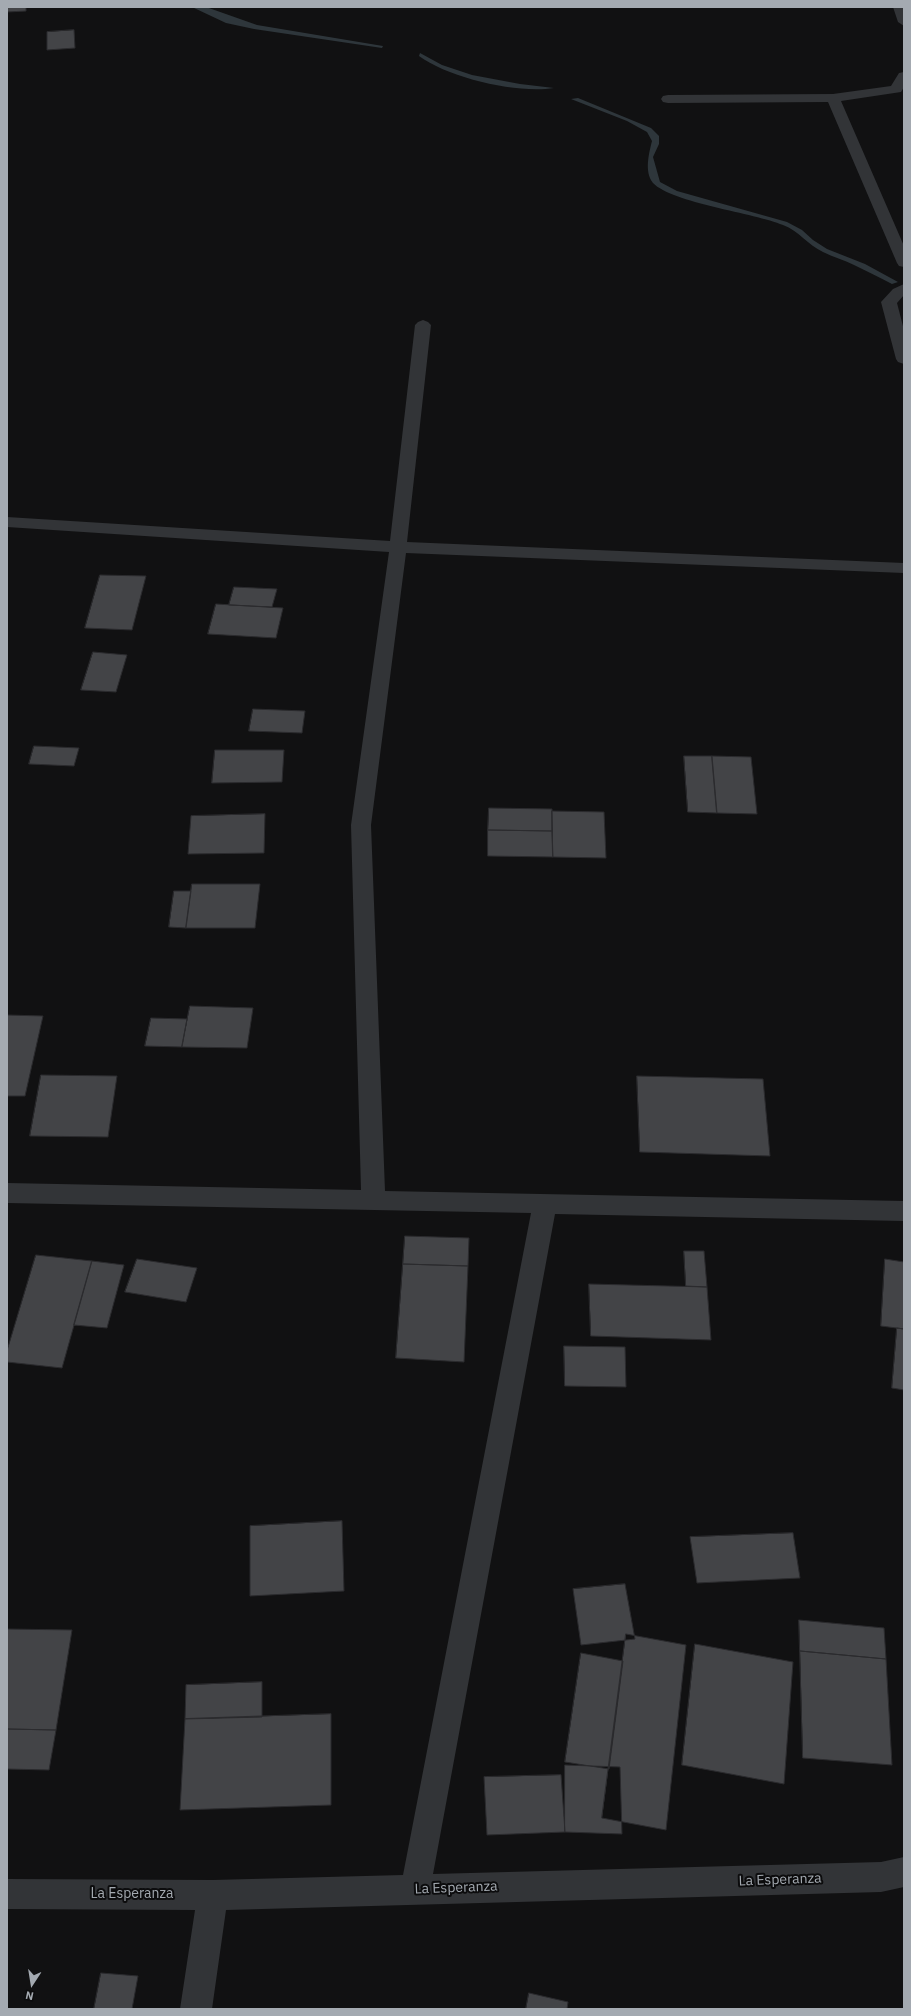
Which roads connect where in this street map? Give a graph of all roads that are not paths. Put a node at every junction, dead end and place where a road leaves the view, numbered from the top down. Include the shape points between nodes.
1 (899, 7) edge
2 (904, 22) edge
3 (904, 76) edge
4 (833, 98) junction
5 (668, 99) dead end
6 (904, 263) edge
7 (904, 289) edge
8 (423, 325) dead end
9 (904, 359) edge
10 (7, 522) edge
11 (398, 547) junction
12 (904, 568) edge
13 (7, 1193) edge
14 (373, 1201) junction
15 (545, 1204) junction
16 (904, 1211) edge
17 (904, 1872) edge
18 (414, 1890) junction
19 (7, 1894) edge
20 (213, 1895) junction
21 (196, 2009) edge

1 - 2 street
3 - 4 street via 896,89
4 - 5 street
4 - 6 street
7 - 9 street via 889,302
8 - 11 street
10 - 11 street
11 - 12 street
11 - 14 street via 361,825
13 - 14 street
14 - 15 street
15 - 16 street
15 - 18 street
17 - 18 street, La Esperanza via 881,1877
18 - 20 street, La Esperanza
19 - 20 street, La Esperanza
20 - 21 street

